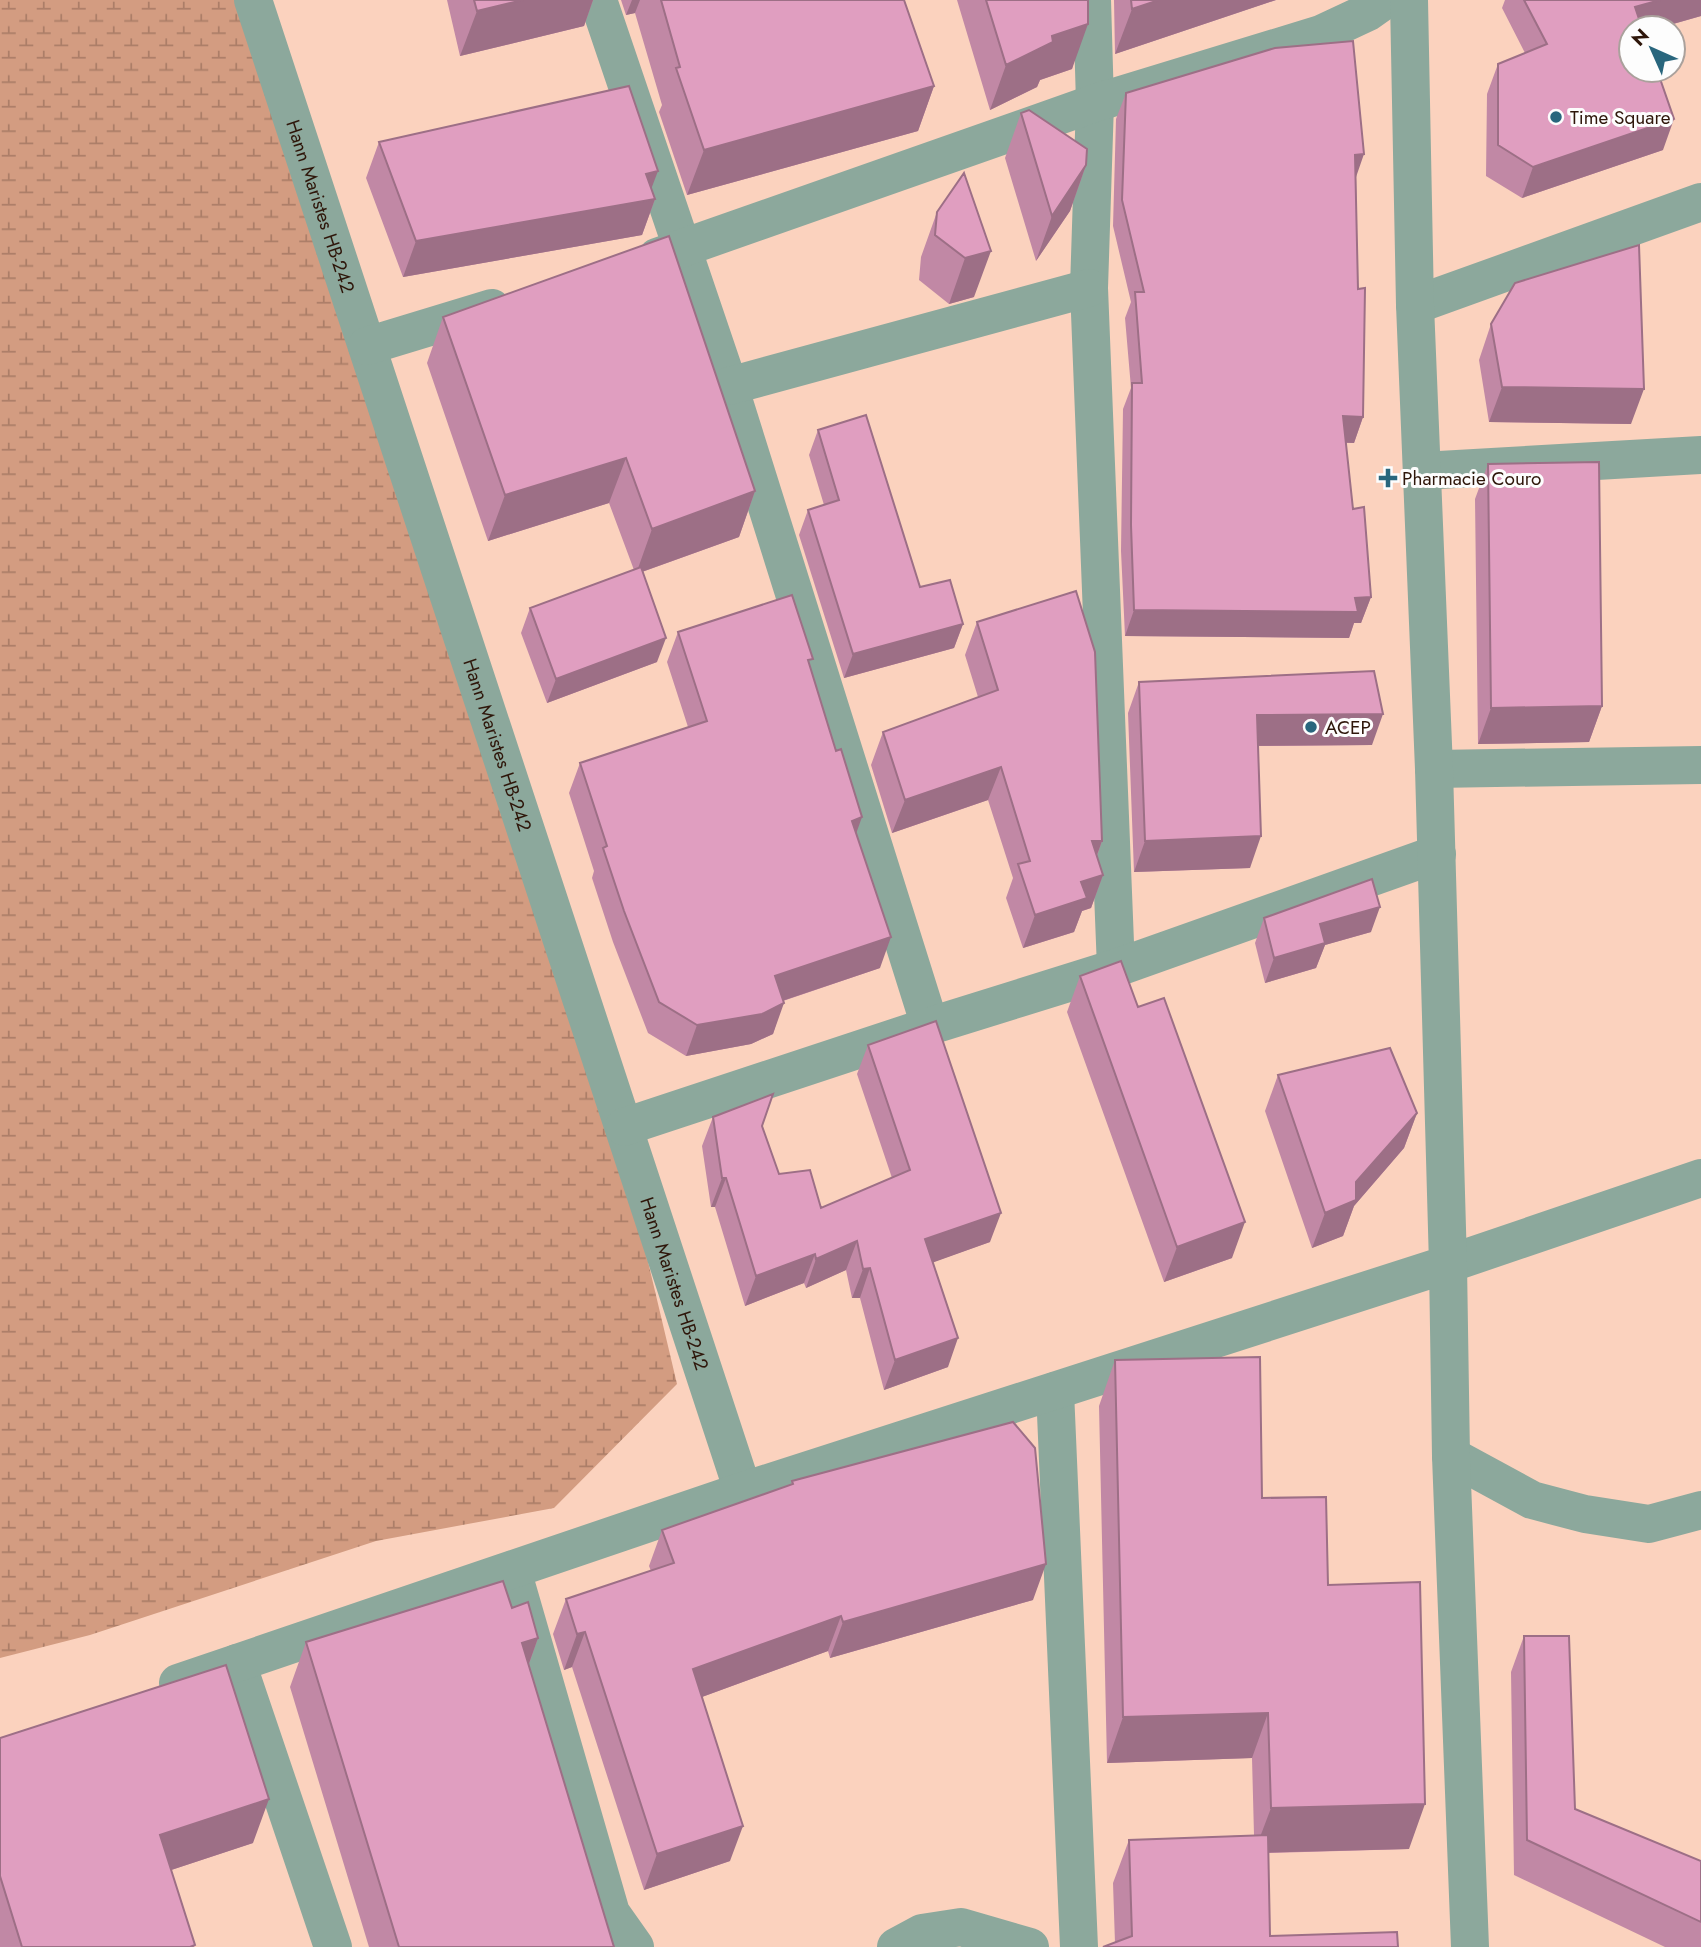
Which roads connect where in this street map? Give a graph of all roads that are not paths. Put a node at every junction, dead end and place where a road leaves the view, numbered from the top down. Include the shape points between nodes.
1 (253, 0) edge
2 (598, 0) edge
3 (1092, 0) edge
4 (1385, 0) edge
5 (1409, 0) edge
6 (1095, 103) junction
7 (1701, 202) edge
8 (682, 250) junction
9 (630, 266) edge
10 (1089, 288) junction
11 (525, 298) edge
12 (1415, 305) junction
13 (367, 346) junction
14 (729, 386) junction
15 (1701, 455) edge
16 (1422, 471) junction
17 (1701, 765) edge
18 (1434, 769) junction
19 (1437, 855) junction
20 (1116, 968) junction
21 (930, 1026) junction
22 (624, 1127) junction
23 (1701, 1178) edge
24 (1448, 1264) junction
25 (1055, 1391) junction
26 (1451, 1456) junction
27 (743, 1491) junction
28 (1701, 1510) edge
29 (512, 1570) junction
30 (237, 1663) junction
31 (145, 1694) edge
32 (333, 1947) edge
33 (635, 1947) edge
34 (896, 1947) edge
35 (1030, 1947) edge
36 (1079, 1947) edge
37 (1470, 1947) edge

1 - 13 street, Hann Maristes HB-242
2 - 8 street
3 - 6 street
4 - 6 street via 1321,34
5 - 12 street
6 - 8 street
6 - 10 street
7 - 12 street
8 - 9 street
8 - 14 street
10 - 14 street
10 - 20 street
11 - 13 street
12 - 16 street
13 - 22 street, Hann Maristes HB-242
14 - 21 street
15 - 16 street
16 - 18 street
17 - 18 street
18 - 19 street
19 - 20 street
19 - 24 street
20 - 21 street
21 - 22 street
22 - 27 street, Hann Maristes HB-242
23 - 24 street
24 - 25 street
24 - 26 street
25 - 27 street
25 - 36 street
26 - 28 street via 1532,1500 1585,1514 1649,1524
26 - 37 street
27 - 29 street
29 - 30 street
29 - 33 street via 611,1913
30 - 31 street
30 - 32 street
34 - 35 street via 922,1933 961,1927

